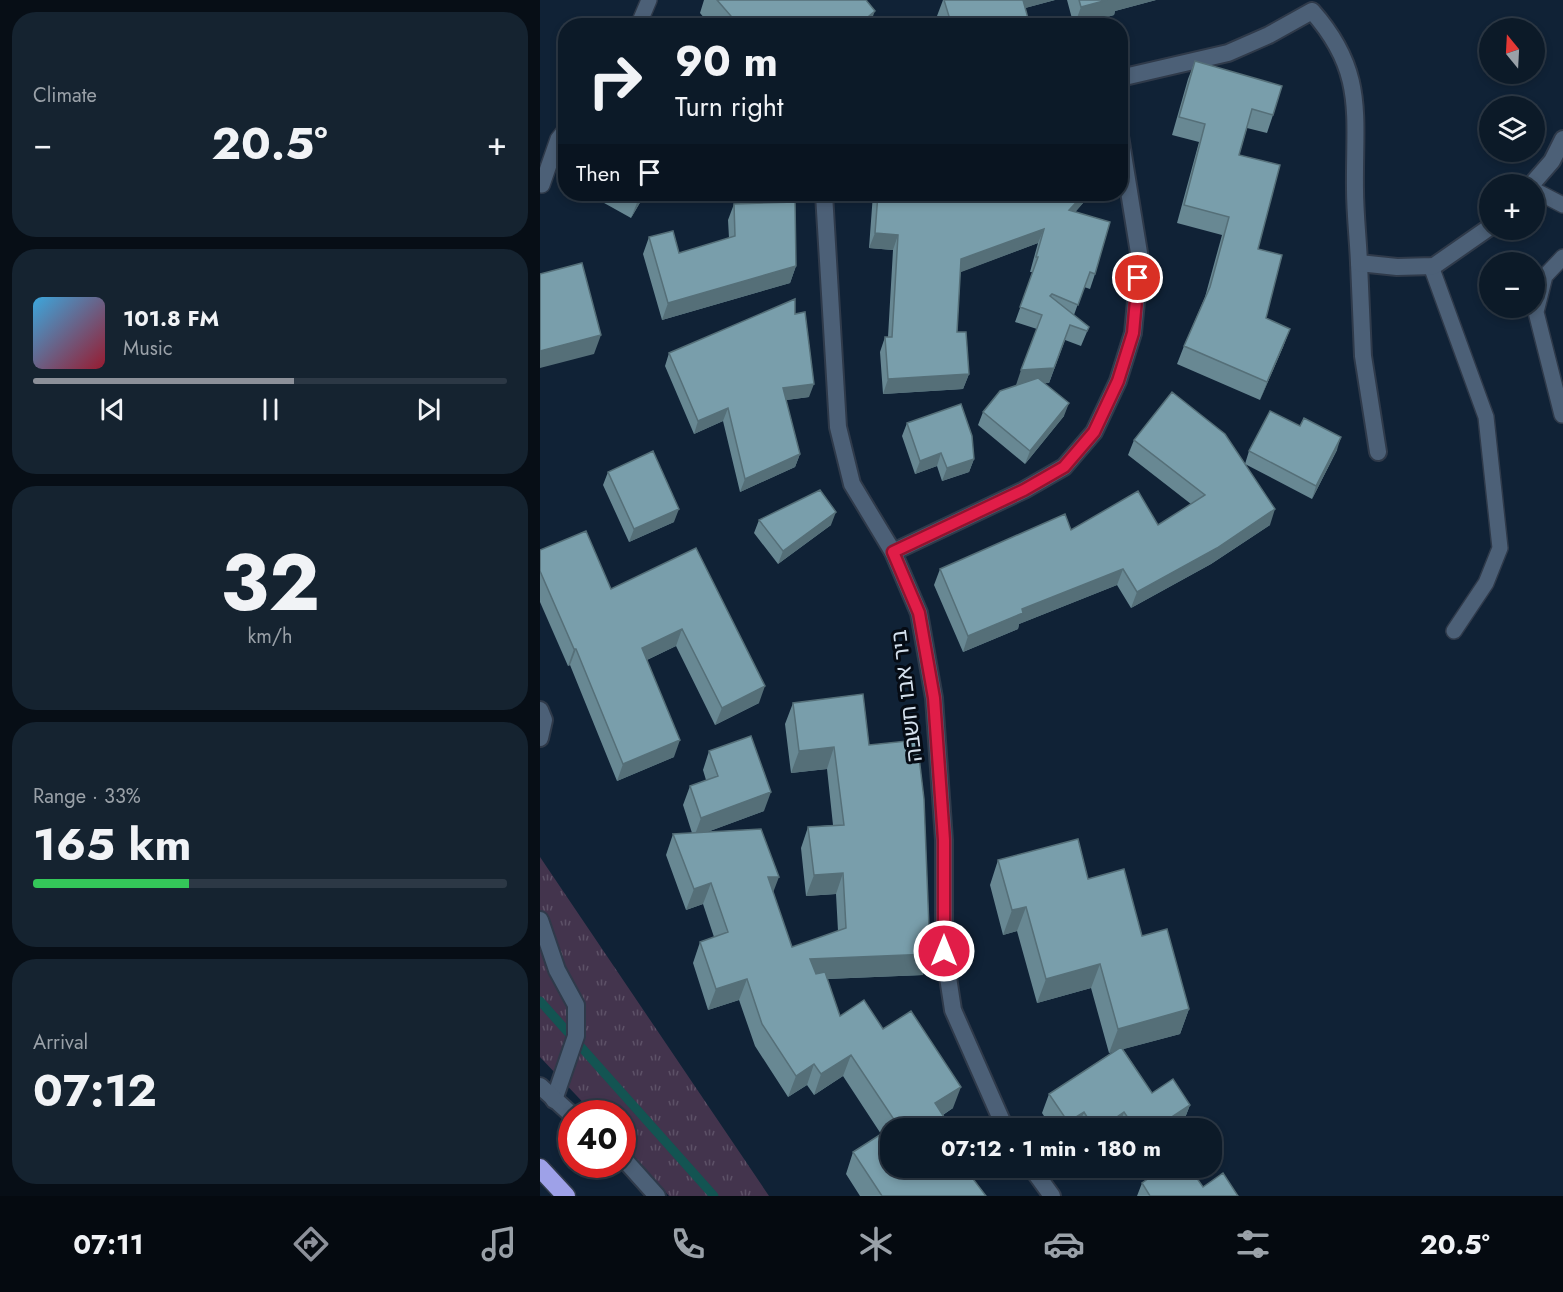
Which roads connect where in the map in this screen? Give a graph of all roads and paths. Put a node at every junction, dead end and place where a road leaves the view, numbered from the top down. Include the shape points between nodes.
1 (649, 0) edge
2 (1313, 6) edge
3 (641, 18) edge
4 (1128, 76) edge
5 (558, 139) edge
6 (1563, 139) edge
7 (1541, 174) edge
8 (542, 185) dead end
9 (1128, 185) edge
10 (1545, 196) edge
11 (824, 201) edge
12 (1563, 205) edge
13 (1479, 234) edge
14 (1563, 257) edge
15 (1359, 263) junction
16 (1431, 266) junction
17 (1562, 415) edge
18 (1378, 452) dead end
19 (893, 552) junction
20 (1454, 631) dead end
21 (540, 710) edge
22 (540, 738) edge
23 (540, 920) edge
24 (540, 1086) edge
25 (554, 1100) junction
26 (558, 1103) edge
27 (1001, 1118) edge
28 (540, 1168) edge
29 (636, 1173) edge
30 (1039, 1178) edge
31 (566, 1196) edge
32 (657, 1196) edge
33 (1052, 1196) edge

1 - 3 lane
2 - 4 street via 1269,35 1228,53
2 - 15 street via 1343,55 1355,94 1354,190
5 - 8 lane
6 - 7 street
9 - 19 street via 1140,259 1133,333 1118,381 1094,432 1064,467
10 - 12 lane
11 - 19 street, ביר אבו חשבה via 838,427 852,484
13 - 16 street
14 - 17 lane via 1545,276 1536,312
15 - 16 street
15 - 18 street via 1363,356
16 - 20 lane via 1486,417 1500,548 1486,583
19 - 27 street, ביר אבו חשבה via 919,613 934,698 944,840 944,951 953,1010
21 - 22 street via 544,720
23 - 25 street via 576,1005 576,1036
24 - 25 street
25 - 26 street
28 - 31 highway
29 - 32 street
30 - 33 street

